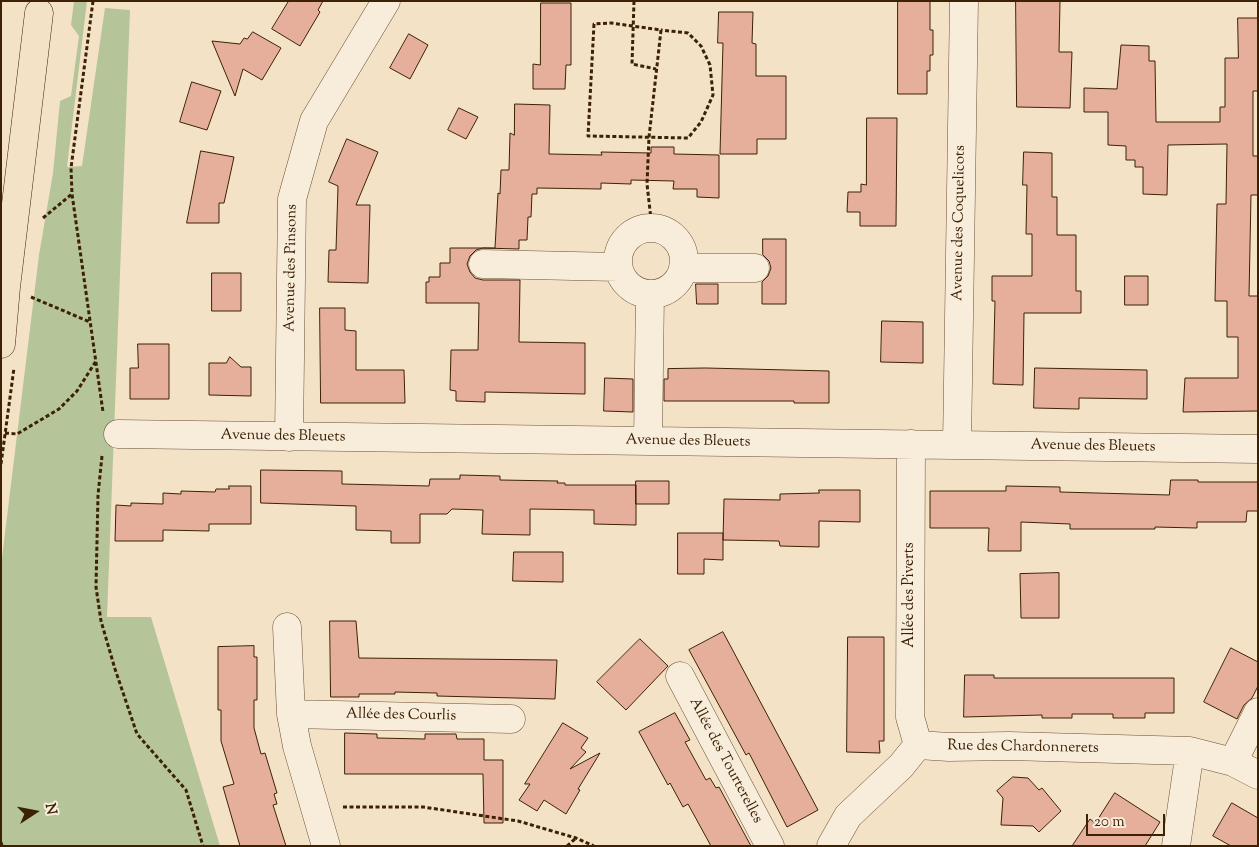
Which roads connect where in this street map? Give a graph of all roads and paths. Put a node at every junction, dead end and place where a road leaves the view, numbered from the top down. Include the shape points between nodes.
1 (93, 1) edge
2 (386, 1) edge
3 (634, 1) edge
4 (964, 1) edge
5 (42, 5) edge
6 (633, 26) junction
7 (661, 30) junction
8 (656, 69) junction
9 (650, 137) junction
10 (652, 228) junction
11 (483, 264) dead end
12 (618, 268) junction
13 (683, 268) junction
14 (755, 268) dead end
15 (6, 287) junction
16 (650, 294) junction
17 (90, 322) junction
18 (1, 344) edge
19 (96, 360) junction
20 (112, 431) junction
21 (5, 433) dead end
22 (289, 436) junction
23 (648, 441) junction
24 (911, 444) junction
25 (957, 445) junction
26 (1258, 449) edge
27 (287, 627) dead end
28 (680, 676) dead end
29 (1258, 712) edge
30 (290, 714) junction
31 (511, 718) dead end
32 (918, 746) junction
33 (1190, 752) junction
34 (1233, 762) junction
35 (1258, 775) edge
36 (315, 807) junction
37 (576, 838) junction
38 (203, 846) edge
39 (326, 846) edge
40 (567, 846) edge
41 (594, 846) edge
42 (770, 846) edge
43 (831, 846) edge
44 (1176, 846) edge

1 - 17 path via 71,168
2 - 22 street, Avenue des Pinsons via 314,121 292,199
3 - 6 path
4 - 25 street, Avenue des Coquelicots
5 - 15 main road
6 - 7 path
6 - 8 path via 632,64
6 - 9 path via 594,24 588,136
7 - 8 path
7 - 9 path via 688,33 702,46 710,65 713,95 701,122 688,138
8 - 9 path
9 - 10 path via 647,184
10 - 12 street via 636,231 627,237 621,246
10 - 13 street via 666,231 675,238 684,257
11 - 12 street
12 - 16 street via 630,286
13 - 14 street
13 - 16 street via 671,287
15 - 17 path
15 - 18 main road
16 - 23 street
17 - 19 path
19 - 20 path
19 - 21 path via 77,391 58,409 17,434
20 - 22 street, Avenue des Bleuets
20 - 38 path via 98,495 96,588 101,621 137,734 186,790
22 - 23 street, Avenue des Bleuets
23 - 24 street, Avenue des Bleuets
24 - 25 street, Avenue des Bleuets
24 - 32 street, Allée des Piverts via 910,717
25 - 26 street, Avenue des Bleuets
27 - 30 street
28 - 42 street, Allée des Tourterelles
29 - 34 street
30 - 31 street, Allée des Courlis
30 - 36 street
32 - 33 street, Rue des Chardonnerets
32 - 43 street via 902,766 848,816
33 - 34 street, Rue des Chardonnerets
33 - 44 street
34 - 35 street, Rue des Chardonnerets
36 - 37 path via 423,807 518,821
36 - 39 street
37 - 40 path
37 - 41 path

